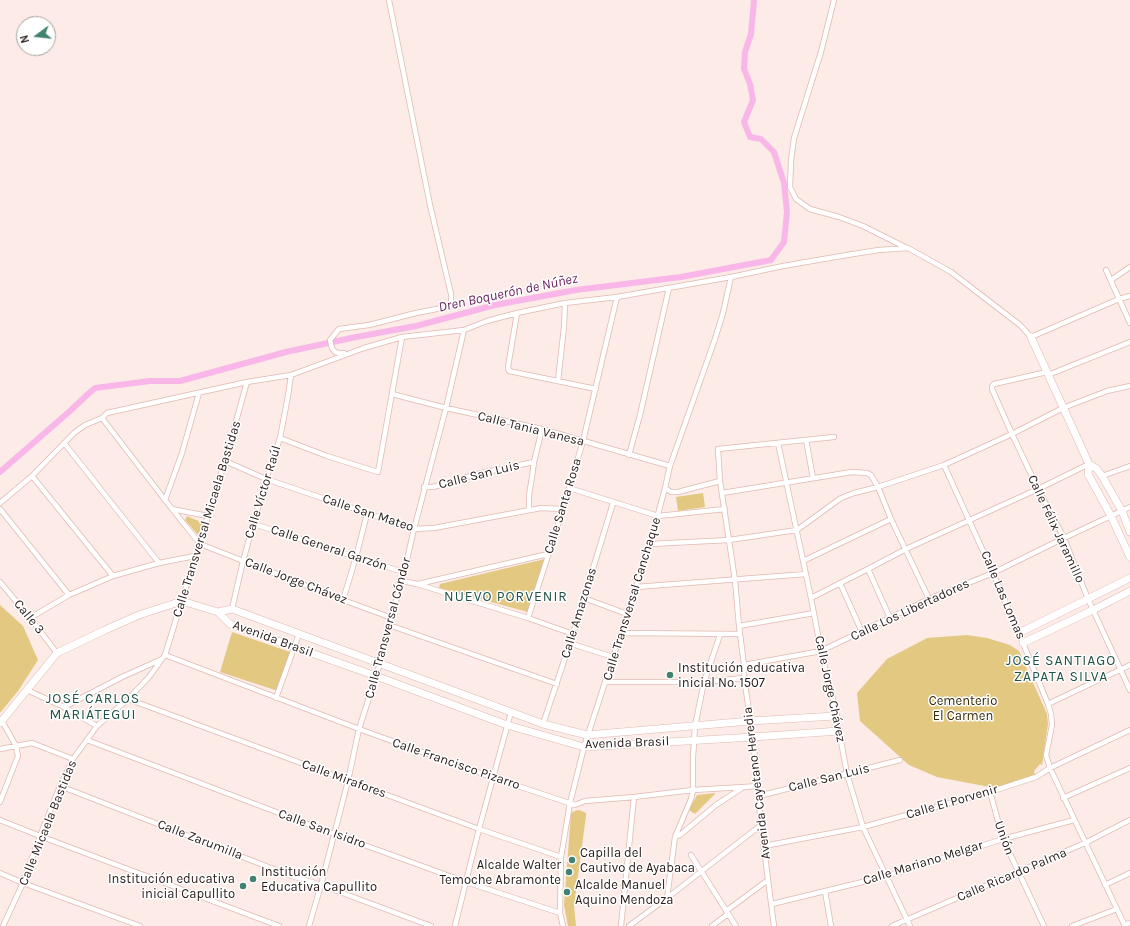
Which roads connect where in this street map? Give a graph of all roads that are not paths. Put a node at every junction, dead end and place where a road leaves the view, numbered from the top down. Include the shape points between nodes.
1 (389, 0) edge
2 (834, 0) edge
3 (908, 248) junction
4 (1130, 267) edge
5 (1106, 270) dead end
6 (731, 277) junction
7 (1111, 280) junction
8 (670, 288) junction
9 (1130, 296) edge
10 (617, 297) junction
11 (1119, 299) junction
12 (565, 303) junction
13 (517, 313) junction
14 (1130, 323) edge
15 (464, 330) junction
16 (402, 337) junction
17 (1031, 338) junction
18 (1130, 342) edge
19 (349, 353) junction
20 (1047, 373) junction
21 (291, 375) junction
22 (558, 381) junction
23 (247, 382) junction
24 (1130, 386) edge
25 (596, 389) junction
26 (199, 393) junction
27 (392, 394) junction
28 (446, 408) junction
29 (1063, 408) junction
30 (102, 418) junction
31 (542, 429) junction
32 (1012, 434) junction
33 (834, 437) dead end
34 (280, 438) junction
35 (806, 440) junction
36 (584, 441) junction
37 (64, 443) junction
38 (778, 444) junction
39 (629, 455) junction
40 (225, 461) junction
41 (534, 462) junction
42 (1089, 464) junction
43 (944, 465) junction
44 (670, 466) junction
45 (1130, 466) edge
46 (32, 476) junction
47 (1102, 476) junction
48 (813, 478) junction
49 (266, 479) junction
50 (720, 481) junction
51 (786, 483) junction
52 (424, 487) junction
53 (569, 488) junction
54 (665, 488) junction
55 (878, 488) junction
56 (1038, 489) junction
57 (722, 493) junction
58 (165, 500) junction
59 (0, 503) edge
60 (612, 503) junction
61 (1130, 507) edge
62 (0, 509) edge
63 (563, 509) junction
64 (725, 509) junction
65 (172, 510) junction
66 (529, 510) junction
67 (1122, 511) junction
68 (367, 514) junction
69 (208, 516) junction
70 (658, 516) junction
71 (1111, 516) junction
72 (891, 519) junction
73 (970, 519) junction
74 (254, 524) junction
75 (414, 529) junction
76 (797, 530) junction
77 (1130, 532) edge
78 (1064, 538) junction
79 (729, 540) junction
80 (200, 544) junction
81 (650, 544) junction
82 (906, 548) junction
83 (548, 554) junction
84 (195, 556) junction
85 (356, 557) junction
86 (1130, 557) edge
87 (243, 561) junction
88 (803, 561) junction
89 (159, 563) junction
90 (868, 569) junction
91 (403, 572) junction
92 (993, 573) junction
93 (806, 574) junction
94 (112, 576) junction
95 (1130, 578) edge
96 (735, 580) junction
97 (402, 581) junction
98 (0, 582) edge
99 (417, 584) junction
100 (840, 584) junction
101 (636, 587) junction
102 (1130, 591) edge
103 (69, 595) junction
104 (584, 598) junction
105 (811, 598) junction
106 (929, 599) junction
107 (1088, 599) junction
108 (182, 600) junction
109 (343, 600) junction
110 (232, 609) junction
111 (1093, 610) junction
112 (218, 612) junction
113 (814, 613) junction
114 (627, 614) junction
115 (30, 618) junction
116 (392, 618) junction
117 (528, 618) junction
118 (890, 618) junction
119 (389, 625) junction
120 (739, 626) junction
121 (862, 632) junction
122 (622, 633) junction
123 (1019, 633) junction
124 (299, 634) junction
125 (573, 634) junction
126 (740, 634) junction
127 (720, 635) junction
128 (569, 643) junction
129 (1023, 643) junction
130 (294, 647) junction
131 (821, 651) junction
132 (57, 653) junction
133 (166, 655) junction
134 (613, 657) junction
135 (161, 660) junction
136 (380, 664) junction
137 (744, 665) junction
138 (1130, 665) edge
139 (1121, 669) junction
140 (376, 676) junction
141 (744, 678) junction
142 (606, 682) junction
143 (704, 682) junction
144 (557, 684) junction
145 (27, 690) junction
146 (1130, 690) edge
147 (276, 698) junction
148 (128, 699) junction
149 (1048, 704) junction
150 (64, 707) junction
151 (511, 712) junction
152 (836, 716) junction
153 (750, 721) junction
154 (1, 722) edge
155 (544, 724) junction
156 (507, 725) junction
157 (97, 726) junction
158 (695, 726) junction
159 (359, 729) junction
160 (1130, 730) edge
161 (839, 731) junction
162 (587, 735) junction
163 (753, 737) junction
164 (86, 740) junction
165 (694, 740) junction
166 (16, 746) junction
167 (584, 747) junction
168 (0, 749) edge
169 (73, 759) junction
170 (900, 760) dead end
171 (1050, 768) junction
172 (1130, 768) edge
173 (847, 774) junction
174 (494, 778) junction
175 (348, 781) junction
176 (60, 786) junction
177 (758, 786) junction
178 (744, 787) junction
179 (693, 790) junction
180 (990, 792) junction
181 (759, 796) junction
182 (634, 797) junction
183 (1063, 798) junction
184 (0, 802) edge
185 (570, 803) junction
186 (0, 820) edge
187 (1074, 820) junction
188 (1130, 820) edge
189 (761, 825) junction
190 (863, 826) junction
191 (480, 829) junction
192 (334, 834) junction
193 (40, 836) junction
194 (675, 837) junction
195 (1003, 839) junction
196 (1085, 844) junction
197 (764, 846) junction
198 (691, 855) dead end
199 (561, 857) junction
200 (702, 871) junction
201 (0, 873) edge
202 (1018, 873) junction
203 (1130, 873) edge
204 (887, 876) junction
205 (768, 880) junction
206 (466, 882) junction
207 (23, 883) junction
208 (321, 885) junction
209 (1105, 885) junction
210 (825, 891) junction
211 (667, 898) junction
212 (772, 904) junction
213 (1117, 909) junction
214 (560, 913) junction
215 (727, 913) junction
216 (907, 920) junction
217 (1130, 923) edge
218 (1, 926) edge
219 (140, 926) edge
220 (279, 926) edge
221 (309, 926) edge
222 (431, 926) edge
223 (455, 926) edge
224 (563, 926) edge
225 (622, 926) edge
226 (629, 926) edge
227 (712, 926) edge
228 (736, 926) edge
229 (774, 926) edge
230 (831, 926) edge
231 (892, 926) edge
232 (910, 926) edge
233 (1044, 926) edge
234 (1072, 926) edge
235 (1125, 926) edge

1 - 19 street via 452,301 447,307 369,325 339,329 330,340 332,348 335,352
2 - 3 street via 794,138 790,187 796,199 810,209 863,226
3 - 6 street via 847,255
3 - 17 street via 951,272 1020,325
4 - 7 street
5 - 7 street
6 - 8 street
6 - 44 street, Calle Transversal Canchaque via 715,339
7 - 11 street
8 - 10 street
8 - 39 street
9 - 11 street
10 - 12 street
10 - 25 street, Calle Santa Rosa
11 - 14 street
11 - 17 street
12 - 13 street
12 - 22 street
13 - 15 street
13 - 22 street via 508,370
15 - 16 street
15 - 28 street, Calle Transversal Cóndor
16 - 19 street
16 - 27 street
17 - 20 street
18 - 20 street
19 - 21 street
20 - 29 street
20 - 32 street, Calle Félix Jaramillo via 992,386
21 - 23 street
21 - 34 street, Calle Víctor Raúl
22 - 25 street
23 - 26 street
23 - 40 street, Calle Transversal Micaela Bastidas
24 - 29 street via 1107,391
25 - 36 street, Calle Santa Rosa
26 - 30 street via 107,412
26 - 58 street
27 - 28 street, Calle Tania Vanesa
27 - 34 street via 378,472
28 - 31 street, Calle Tania Vanesa
28 - 52 street, Calle Transversal Cóndor
29 - 32 street
29 - 42 street
30 - 37 street via 86,425
30 - 58 street
31 - 36 street, Calle Tania Vanesa
31 - 41 street
32 - 43 street
32 - 56 street, Calle Félix Jaramillo
33 - 35 street
34 - 49 street, Calle Víctor Raúl
35 - 38 street
35 - 48 street
36 - 39 street, Calle Tania Vanesa
36 - 53 street, Calle Santa Rosa
37 - 46 street
37 - 89 street
38 - 50 street, Avenida Cayetano Heredia via 718,449
38 - 51 street, Calle Jorge Chávez
39 - 44 street, Calle Tania Vanesa
40 - 49 street, Calle San Mateo
40 - 69 street, Calle Transversal Micaela Bastidas
41 - 52 street, Calle San Luis
41 - 66 street
42 - 47 street
42 - 56 street
42 - 71 street via 1088,474
43 - 55 street
43 - 73 street, Calle Las Lomas
44 - 54 street, Calle Transversal Canchaque
45 - 47 street
46 - 59 street
46 - 94 street
47 - 67 street
48 - 51 street
48 - 55 street via 862,472 871,475
49 - 68 street, Calle San Mateo
49 - 74 street, Calle Víctor Raúl
50 - 54 street via 678,492 671,492
50 - 57 street, Avenida Cayetano Heredia
51 - 57 street
51 - 76 street, Calle Jorge Chávez
52 - 75 street, Calle Transversal Cóndor
53 - 60 street
53 - 63 street, Calle Santa Rosa
54 - 70 street, Calle Transversal Canchaque
55 - 72 street
55 - 76 street via 854,492 841,498
56 - 73 street
56 - 78 street, Calle Félix Jaramillo
57 - 64 street, Avenida Cayetano Heredia
58 - 65 street
60 - 70 street
60 - 104 street, Calle Amazonas
61 - 67 street, Calle Los Libertadores
62 - 103 street
63 - 66 street, Calle San Mateo
63 - 83 street, Calle Santa Rosa
64 - 70 street
64 - 79 street, Avenida Cayetano Heredia
65 - 69 street
65 - 80 street
66 - 75 street, Calle San Mateo via 434,528
67 - 71 street, Calle Los Libertadores
67 - 77 street
68 - 75 street, Calle San Mateo
68 - 85 street
69 - 80 street, Calle Transversal Micaela Bastidas
70 - 81 street, Calle Transversal Canchaque
71 - 78 street, Calle Los Libertadores
71 - 86 street
72 - 82 street
72 - 88 street
73 - 82 street
73 - 92 street, Calle Las Lomas
74 - 85 street, Calle General Garzón
74 - 87 street, Calle Víctor Raúl
75 - 91 street, Calle Transversal Cóndor
76 - 79 street
76 - 88 street, Calle Jorge Chávez
78 - 92 street, Calle Los Libertadores
78 - 107 street, Calle Félix Jaramillo
79 - 81 street
79 - 96 street, Avenida Cayetano Heredia
80 - 84 street, Calle Transversal Micaela Bastidas
80 - 87 street, Calle Jorge Chávez
81 - 101 street, Calle Transversal Canchaque
82 - 90 street
82 - 106 street
83 - 99 street
83 - 117 street, Calle Santa Rosa
84 - 89 street
84 - 108 street, Calle Transversal Micaela Bastidas
85 - 91 street, Calle General Garzón
85 - 109 street
87 - 109 street, Calle Jorge Chávez
87 - 110 street, Calle Víctor Raúl
88 - 93 street, Calle Jorge Chávez
89 - 94 street
90 - 100 street
90 - 118 street
91 - 97 street, Calle Transversal Cóndor
92 - 106 street, Calle Los Libertadores
92 - 123 street, Calle Las Lomas
93 - 96 street
93 - 105 street, Calle Jorge Chávez
94 - 103 street
95 - 107 street
96 - 101 street
96 - 120 street, Avenida Cayetano Heredia
97 - 99 street, Calle General Garzón
97 - 116 street, Calle Transversal Cóndor
98 - 115 street, Calle 3
99 - 117 street, Calle General Garzón
100 - 105 street
100 - 121 street
101 - 114 street, Calle Transversal Canchaque
102 - 111 street
103 - 115 street
104 - 114 street
104 - 125 street, Calle Amazonas
105 - 113 street, Calle Jorge Chávez
106 - 118 street, Calle Los Libertadores
107 - 111 street, Calle Félix Jaramillo
107 - 123 street
108 - 112 street
108 - 132 street via 139,615
108 - 133 street, Calle Transversal Micaela Bastidas
109 - 116 street, Calle Jorge Chávez
110 - 112 street, Avenida Brasil
110 - 124 street, Avenida Brasil
111 - 129 street
111 - 139 street, Calle Félix Jaramillo
112 - 130 street, Avenida Brasil via 230,624
113 - 120 street
113 - 131 street, Calle Jorge Chávez
114 - 122 street, Calle Transversal Canchaque
115 - 132 street, Calle 3
116 - 119 street, Calle Transversal Cóndor
117 - 125 street, Calle General Garzón
118 - 121 street, Calle Los Libertadores
119 - 136 street, Calle Transversal Cóndor
119 - 144 street
120 - 126 street, Avenida Cayetano Heredia
121 - 131 street, Calle Los Libertadores
122 - 127 street
122 - 134 street, Calle Transversal Canchaque
123 - 129 street, Calle Las Lomas
124 - 130 street
124 - 136 street, Avenida Brasil
125 - 128 street, Calle Amazonas
126 - 127 street
126 - 137 street, Avenida Cayetano Heredia
127 - 143 street
128 - 134 street
128 - 144 street, Calle Amazonas
129 - 149 street, Calle Las Lomas
130 - 140 street, Avenida Brasil
130 - 147 street
131 - 137 street, Calle Los Libertadores
131 - 152 street, Calle Jorge Chávez
132 - 145 street
133 - 135 street, Calle Micaela Bastidas
133 - 147 street, Calle Francisco Pizarro
134 - 142 street, Calle Transversal Canchaque
135 - 148 street, Calle Micaela Bastidas
135 - 150 street
136 - 140 street, Calle Transversal Cóndor
136 - 151 street, Avenida Brasil
137 - 141 street, Avenida Cayetano Heredia
138 - 139 street
139 - 146 street, Calle Félix Jaramillo
139 - 149 street
140 - 156 street, Avenida Brasil
140 - 159 street, Calle Transversal Cóndor
141 - 143 street
141 - 153 street, Avenida Cayetano Heredia
142 - 143 street
142 - 162 street, Calle Transversal Canchaque
143 - 158 street
144 - 155 street, Calle Amazonas
145 - 150 street
145 - 154 street
147 - 159 street, Calle Francisco Pizarro
148 - 157 street, Calle Micaela Bastidas
148 - 175 street, Calle Mirafores
149 - 171 street, Calle Las Lomas via 1052,725 1046,755
150 - 157 street
151 - 155 street, Avenida Brasil
151 - 156 street
152 - 153 street, Avenida Brasil
152 - 161 street, Calle Jorge Chávez
153 - 158 street, Avenida Brasil
153 - 163 street, Avenida Cayetano Heredia
154 - 166 street
155 - 162 street, Avenida Brasil
156 - 167 street, Avenida Brasil
156 - 174 street
157 - 164 street, Calle Micaela Bastidas
158 - 162 street, Avenida Brasil
158 - 165 street
159 - 174 street, Calle Francisco Pizarro
159 - 175 street, Calle Transversal Cóndor
160 - 171 street, Calle El Porvenir
161 - 163 street, Avenida Brasil
161 - 173 street, Calle Jorge Chávez
162 - 167 street, Calle Transversal Canchaque
163 - 165 street, Avenida Brasil
163 - 177 street, Avenida Cayetano Heredia
164 - 169 street, Calle Micaela Bastidas
164 - 192 street, Calle San Isidro
165 - 167 street, Avenida Brasil
165 - 179 street
166 - 168 street
166 - 169 street via 32,743
166 - 184 street via 18,756
167 - 185 street, Calle Transversal Canchaque
169 - 176 street, Calle Micaela Bastidas
170 - 173 street, Calle San Luis
171 - 180 street, Calle El Porvenir via 1036,777
171 - 183 street, Calle Las Lomas
172 - 183 street
173 - 181 street, Calle San Luis
173 - 190 street, Calle Jorge Chávez
174 - 185 street, Calle Francisco Pizarro
174 - 191 street
175 - 191 street, Calle Mirafores
175 - 192 street, Calle Transversal Cóndor
176 - 193 street, Calle Micaela Bastidas
176 - 208 street, Calle Zarumilla
177 - 178 street, Calle Francisco Pizarro
177 - 181 street, Avenida Cayetano Heredia
178 - 179 street, Calle Francisco Pizarro
178 - 194 street
179 - 182 street, Calle Francisco Pizarro
179 - 194 street
180 - 190 street, Calle El Porvenir
180 - 195 street, Unión
181 - 189 street, Avenida Cayetano Heredia
182 - 185 street, Calle Francisco Pizarro via 586,801 575,805
182 - 225 street
183 - 187 street, Calle Las Lomas
185 - 199 street, Calle Transversal Canchaque
186 - 193 street
187 - 195 street, Calle Mariano Melgar
187 - 196 street, Calle Las Lomas
188 - 196 street, Calle Ricardo Palma
189 - 197 street, Avenida Cayetano Heredia
189 - 200 street
190 - 197 street, Calle El Porvenir
190 - 204 street, Calle Jorge Chávez
191 - 199 street, Calle Mirafores
191 - 206 street
192 - 206 street, Calle San Isidro
192 - 208 street, Calle Transversal Cóndor
193 - 207 street, Calle Micaela Bastidas
193 - 220 street
194 - 211 street
195 - 202 street, Unión
195 - 204 street, Calle Mariano Melgar
196 - 202 street, Calle Ricardo Palma
196 - 209 street, Calle Las Lomas
197 - 205 street, Avenida Cayetano Heredia
198 - 200 street
199 - 214 street, Calle Transversal Canchaque
200 - 211 street
200 - 215 street
201 - 207 street
202 - 216 street, Calle Ricardo Palma
202 - 233 street, Unión
203 - 209 street
204 - 210 street, Calle Mariano Melgar
204 - 216 street, Calle Jorge Chávez
205 - 212 street, Avenida Cayetano Heredia
205 - 215 street
206 - 214 street, Calle San Isidro
206 - 223 street
207 - 218 street, Calle Micaela Bastidas
207 - 219 street
208 - 221 street, Calle Transversal Cóndor
208 - 222 street, Calle Zarumilla
209 - 213 street, Calle Las Lomas
210 - 212 street, Calle Mariano Melgar
210 - 230 street
211 - 226 street
212 - 229 street, Avenida Cayetano Heredia
213 - 234 street
213 - 235 street, Calle Las Lomas
214 - 224 street, Calle Transversal Canchaque
215 - 227 street
215 - 228 street
216 - 231 street, Calle Ricardo Palma
216 - 232 street, Calle Jorge Chávez
217 - 235 street

